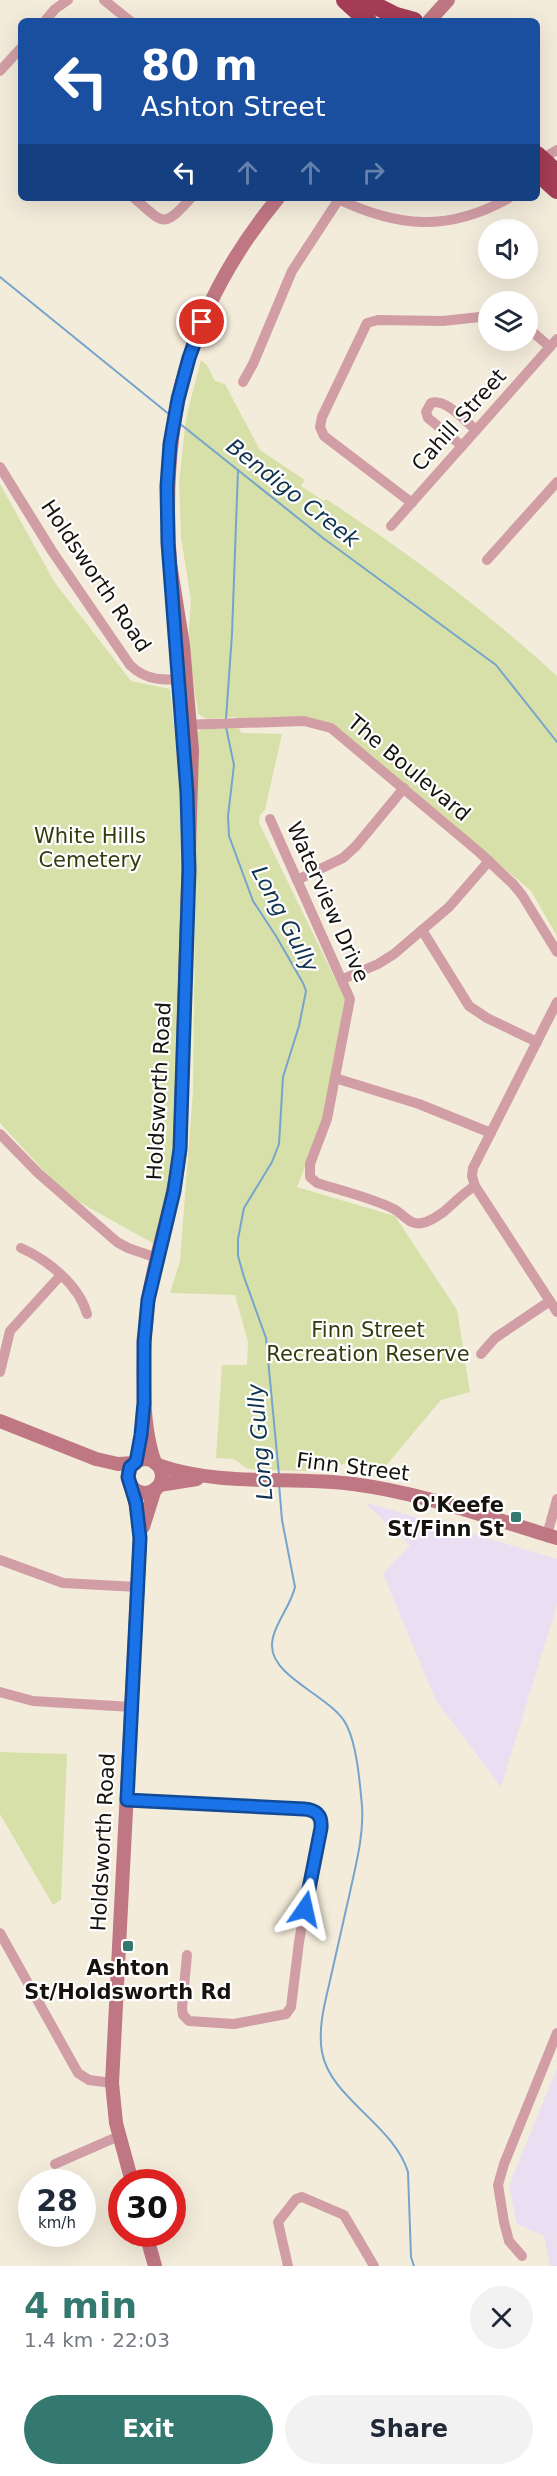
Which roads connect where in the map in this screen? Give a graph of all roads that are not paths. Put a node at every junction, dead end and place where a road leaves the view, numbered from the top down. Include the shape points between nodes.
1 (68, 0) edge
2 (104, 0) edge
3 (345, 0) edge
4 (448, 0) edge
5 (459, 0) edge
6 (365, 1) edge
7 (112, 4) edge
8 (57, 5) edge
9 (47, 18) edge
10 (127, 18) edge
11 (366, 18) edge
12 (385, 18) edge
13 (403, 18) edge
14 (432, 18) edge
15 (443, 18) edge
16 (18, 51) edge
17 (0, 71) edge
18 (138, 201) edge
19 (188, 201) edge
20 (276, 201) edge
21 (337, 201) edge
22 (343, 201) edge
23 (502, 201) edge
24 (478, 317) edge
25 (538, 334) edge
26 (553, 343) edge
27 (243, 382) dead end
28 (476, 430) junction
29 (462, 446) junction
30 (0, 467) edge
31 (557, 482) edge
32 (412, 503) junction
33 (391, 526) dead end
34 (487, 560) dead end
35 (182, 679) junction
36 (186, 724) junction
37 (404, 788) junction
38 (270, 819) dead end
39 (489, 861) junction
40 (297, 880) junction
41 (422, 930) junction
42 (557, 952) edge
43 (343, 979) junction
44 (557, 1002) edge
45 (537, 1042) junction
46 (335, 1078) junction
47 (491, 1133) junction
48 (0, 1134) edge
49 (475, 1186) junction
50 (21, 1248) dead end
51 (157, 1258) junction
52 (60, 1276) junction
53 (550, 1301) junction
54 (557, 1312) edge
55 (87, 1314) dead end
56 (481, 1354) dead end
57 (0, 1372) edge
58 (144, 1403) junction
59 (0, 1421) edge
60 (96, 1459) junction
61 (135, 1462) junction
62 (157, 1464) junction
63 (211, 1477) junction
64 (131, 1484) junction
65 (157, 1487) junction
66 (557, 1499) edge
67 (552, 1536) edge
68 (140, 1538) junction
69 (0, 1560) edge
70 (137, 1587) junction
71 (0, 1692) edge
72 (131, 1707) junction
73 (127, 1800) junction
74 (0, 1933) edge
75 (187, 1955) dead end
76 (557, 2033) edge
77 (112, 2083) junction
78 (119, 2136) junction
79 (55, 2164) dead end
80 (128, 2169) edge
81 (150, 2247) edge
82 (522, 2256) dead end
83 (155, 2266) edge
84 (288, 2266) edge
85 (374, 2266) edge

1 - 8 street
2 - 7 street
3 - 11 highway
4 - 14 main road
5 - 15 main road
6 - 12 highway
6 - 13 highway
7 - 10 street
8 - 9 street
16 - 17 street
18 - 19 street via 166,220 173,218
20 - 35 main road, Holdsworth Road via 219,284 182,379 169,451 167,498
21 - 27 street via 291,271
22 - 23 street via 390,218 429,223 474,215
24 - 32 street via 367,323 322,417 320,427 324,436
25 - 26 street
26 - 28 street, Cahill Street
28 - 29 street, Cahill Street
28 - 29 street via 444,404 431,403 428,418
29 - 32 street, Cahill Street
30 - 35 street, Holdsworth Road via 130,665 149,678
31 - 34 street
32 - 33 street, Cahill Street
35 - 36 main road, Holdsworth Road
36 - 37 street, The Boulevard via 304,721 325,726 343,736
36 - 51 main road, Holdsworth Road via 190,851 181,1136 174,1191
37 - 39 street, The Boulevard
37 - 40 street via 343,858
38 - 40 street, Waterview Drive
39 - 41 street via 456,900
39 - 42 street, The Boulevard via 522,895
40 - 43 street, Waterview Drive
41 - 43 street via 389,958
41 - 45 street via 469,1006
43 - 46 street, Waterview Drive via 350,1003
44 - 45 street
45 - 47 street
46 - 47 street via 419,1104
46 - 49 street, Waterview Drive via 324,1132 309,1168 312,1180 393,1209 418,1224 448,1209
47 - 49 street via 472,1170
48 - 51 street via 117,1242
49 - 53 street
50 - 52 street via 44,1260
51 - 58 main road, Holdsworth Road via 145,1329
52 - 55 street via 79,1294
52 - 57 street via 10,1331
53 - 54 street
53 - 56 street via 495,1338
58 - 61 main road, Holdsworth Road
58 - 62 main road, Holdsworth Road via 147,1436
59 - 60 main road
60 - 61 main road via 118,1464
60 - 64 main road
61 - 62 main road via 146,1459
61 - 64 main road via 128,1472
62 - 63 main road, Finn Street
62 - 65 main road via 161,1475
63 - 65 main road, Finn Street
63 - 67 main road, Finn Street via 342,1483 390,1490
64 - 65 main road via 145,1492
64 - 68 main road, Holdsworth Road
65 - 68 main road, Holdsworth Road
66 - 67 street
68 - 70 main road, Holdsworth Road
69 - 70 street via 63,1583
70 - 72 main road, Holdsworth Road
71 - 72 street via 33,1701
72 - 73 main road, Holdsworth Road
73 - 75 street via 304,1809 316,1812 321,1819 291,2007 286,2014 234,2024 189,2021 182,2008
73 - 77 main road, Holdsworth Road
74 - 77 street via 78,2073 89,2080
76 - 82 street via 498,2185 507,2236
77 - 78 main road, Holdsworth Road
78 - 79 street
78 - 80 main road, Holdsworth Road
81 - 83 main road
84 - 85 street via 278,2222 302,2197 344,2215

